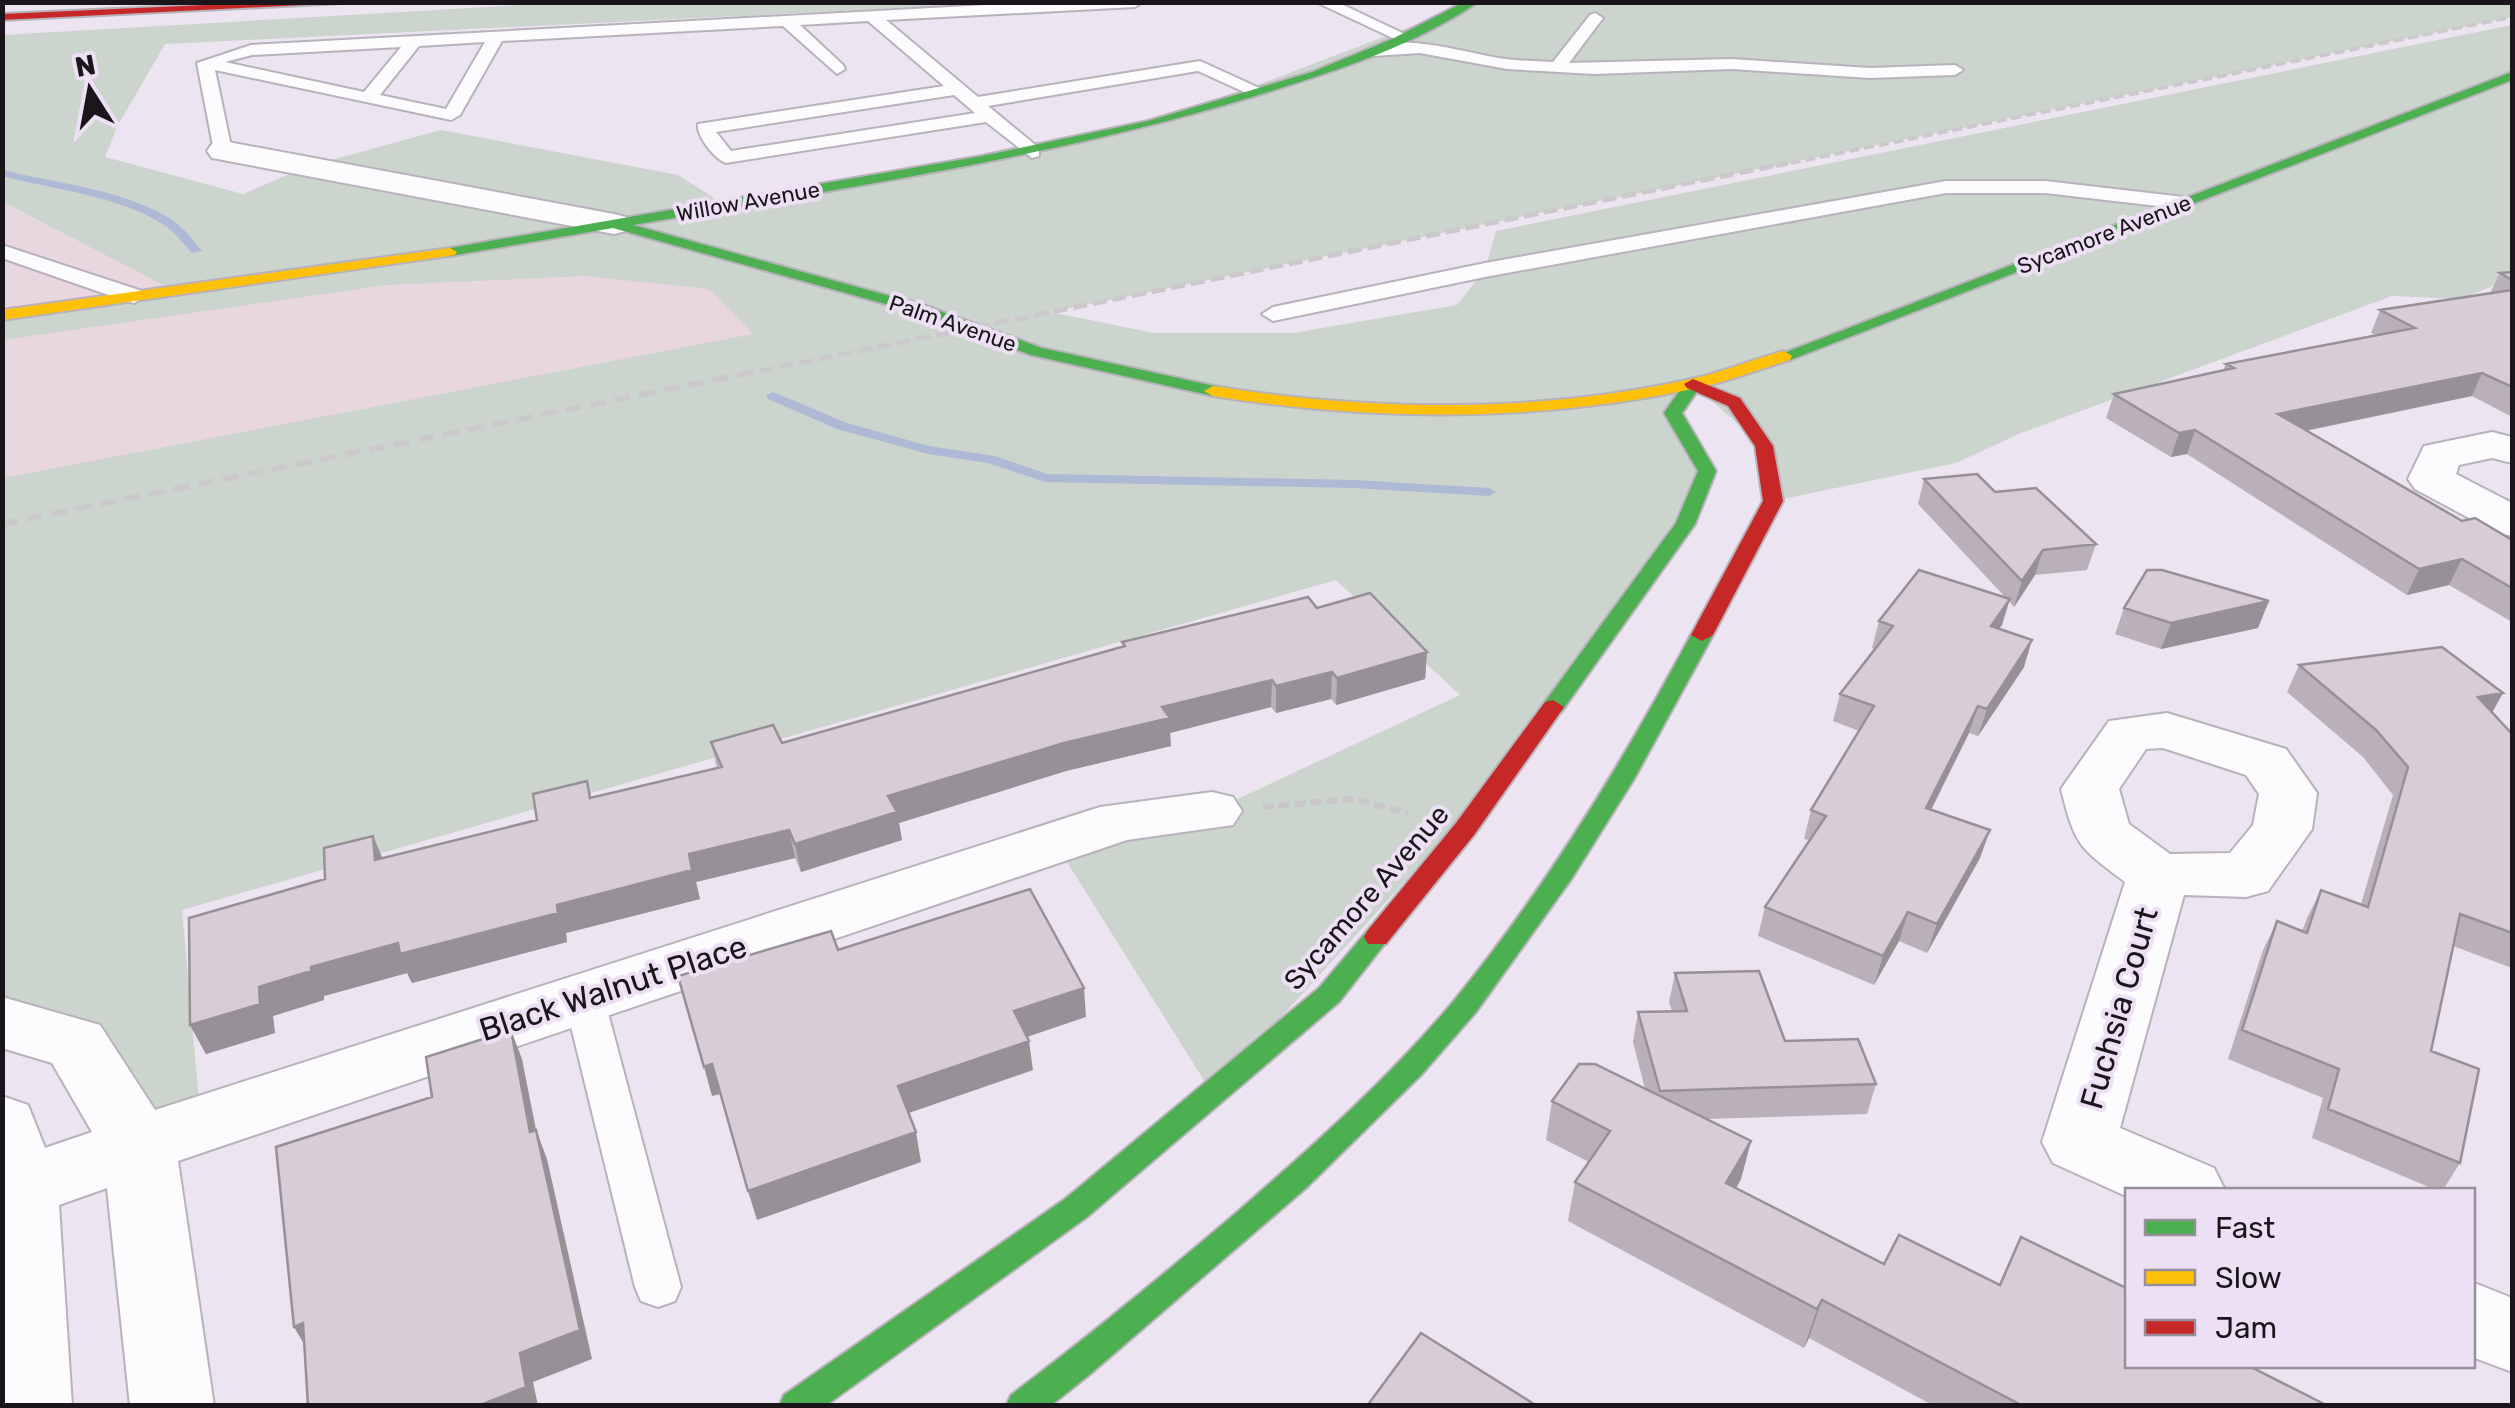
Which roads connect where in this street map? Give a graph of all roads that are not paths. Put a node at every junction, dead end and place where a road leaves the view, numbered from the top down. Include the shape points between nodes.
1 (358, 2) edge
2 (1135, 2) edge
3 (1323, 2) edge
4 (1364, 2) edge
5 (1473, 2) edge
6 (1348, 14) junction
7 (2, 17) edge
8 (874, 18) junction
9 (1595, 18) dead end
10 (788, 22) junction
11 (1413, 35) junction
12 (496, 37) junction
13 (414, 41) junction
14 (325, 46) junction
15 (1373, 51) junction
16 (205, 63) junction
17 (1551, 66) junction
18 (836, 69) dead end
19 (1955, 70) dead end
20 (2512, 76) edge
21 (290, 81) junction
22 (959, 90) junction
23 (1259, 92) junction
24 (369, 97) junction
25 (974, 102) junction
26 (990, 116) junction
27 (223, 151) joint
28 (1032, 152) junction
29 (2184, 203) junction
30 (614, 224) junction
31 (2, 251) edge
32 (134, 296) junction
33 (1273, 314) dead end
34 (2, 315) edge
35 (1692, 384) junction
36 (2512, 450) edge
37 (2512, 522) edge
38 (1212, 811) road end
39 (2158, 876) dead end
40 (584, 998) junction
41 (2, 1022) edge
42 (139, 1146) junction
43 (12, 1156) edge
44 (2182, 1188) edge
45 (658, 1287) dead end
46 (2475, 1319) edge
47 (2512, 1336) edge
48 (30, 1406) edge
49 (172, 1406) edge
50 (796, 1406) edge
51 (1024, 1406) edge

1 - 7 main road
2 - 8 lane
3 - 6 lane
4 - 6 lane
5 - 11 main road, Willow Avenue
6 - 11 lane
8 - 10 lane
8 - 22 lane
9 - 17 lane
10 - 12 lane
10 - 18 lane
11 - 15 main road, Willow Avenue
11 - 17 lane via 1525,54
12 - 13 lane
12 - 24 lane via 451,115
13 - 14 lane
13 - 24 lane
14 - 16 lane via 251,50
14 - 21 lane
15 - 17 lane via 1420,48
15 - 23 main road, Willow Avenue
16 - 21 lane
16 - 27 lane
17 - 19 lane
20 - 29 main road, Sycamore Avenue
21 - 24 lane
22 - 25 lane
22 - 26 lane via 704,128 726,157
23 - 25 lane via 1200,66
23 - 28 main road, Willow Avenue
25 - 26 lane
26 - 28 lane
27 - 30 street, Palm Avenue
28 - 30 main road, Willow Avenue
29 - 33 lane via 2045,187 1946,188
29 - 35 main road, Sycamore Avenue via 1824,343
30 - 32 main road, Willow Avenue
30 - 35 main road, Palm Avenue via 920,309 1037,352 1254,400 1510,408
31 - 32 lane
32 - 34 main road, Willow Avenue
35 - 50 main road, Sycamore Avenue via 1673,413 1707,471 1685,524 1465,829 1329,995 1076,1208
35 - 51 main road via 1734,402 1764,446 1773,501 1644,745 1544,902 1464,1007 1348,1134 1102,1348
36 - 37 street via 2492,445 2440,455 2431,479
38 - 40 street, Black Walnut Place via 1121,821
39 - 44 street, Fuchsia Court via 2079,1142
40 - 42 street, Black Walnut Place
40 - 45 lane
41 - 42 street via 76,1044
42 - 43 street, Black Walnut Place
42 - 49 street
43 - 48 street
46 - 47 street

